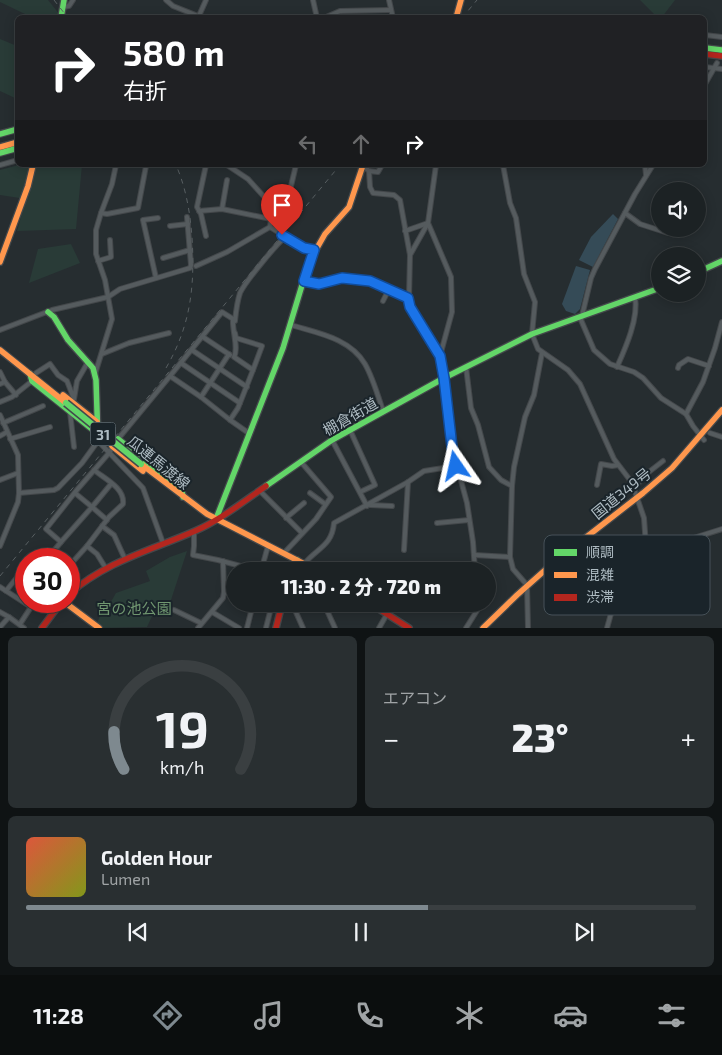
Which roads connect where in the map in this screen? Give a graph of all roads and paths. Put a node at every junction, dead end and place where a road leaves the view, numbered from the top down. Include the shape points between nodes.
1 (73, 0) edge
2 (166, 0) edge
3 (206, 0) edge
4 (313, 0) edge
5 (389, 0) edge
6 (462, 0) edge
7 (64, 3) edge
8 (391, 10) junction
9 (195, 15) edge
10 (201, 15) edge
11 (316, 15) edge
12 (331, 15) edge
13 (392, 15) edge
14 (457, 15) edge
15 (707, 35) edge
16 (722, 37) edge
17 (707, 48) edge
18 (722, 50) edge
19 (707, 54) edge
20 (722, 56) edge
21 (716, 66) junction
22 (707, 67) edge
23 (722, 69) edge
24 (707, 81) edge
25 (15, 130) edge
26 (0, 134) edge
27 (15, 143) edge
28 (0, 147) edge
29 (15, 149) edge
30 (0, 153) edge
31 (15, 161) edge
32 (0, 165) edge
33 (33, 167) edge
34 (116, 167) edge
35 (146, 167) edge
36 (206, 167) edge
37 (230, 167) edge
38 (296, 167) edge
39 (363, 167) edge
40 (364, 167) edge
41 (381, 167) edge
42 (436, 167) edge
43 (503, 167) edge
44 (645, 167) edge
45 (652, 167) edge
46 (369, 171) junction
47 (646, 175) junction
48 (227, 180) dead end
49 (222, 209) junction
50 (276, 210) junction
51 (199, 211) junction
52 (101, 212) junction
53 (625, 212) junction
54 (187, 217) dead end
55 (158, 218) dead end
56 (271, 219) junction
57 (428, 223) junction
58 (188, 224) junction
59 (170, 226) dead end
60 (270, 228) junction
61 (651, 228) edge
62 (406, 231) junction
63 (206, 236) dead end
64 (285, 237) junction
65 (110, 240) dead end
66 (190, 250) junction
67 (314, 250) junction
68 (410, 255) junction
69 (163, 258) dead end
70 (98, 261) junction
71 (722, 261) edge
72 (0, 262) edge
73 (196, 266) dead end
74 (706, 268) edge
75 (156, 278) junction
76 (304, 281) junction
77 (389, 289) junction
78 (651, 291) edge
79 (635, 297) junction
80 (108, 298) junction
81 (408, 298) junction
82 (383, 301) dead end
83 (48, 312) junction
84 (582, 316) junction
85 (722, 322) edge
86 (291, 325) junction
87 (0, 330) edge
88 (169, 333) dead end
89 (532, 334) junction
90 (203, 337) junction
91 (0, 350) edge
92 (192, 350) junction
93 (542, 353) junction
94 (102, 354) junction
95 (232, 356) junction
96 (440, 356) junction
97 (88, 362) junction
98 (181, 363) junction
99 (710, 366) junction
100 (466, 367) junction
101 (617, 367) junction
102 (220, 368) junction
103 (678, 368) dead end
104 (254, 370) junction
105 (0, 372) edge
106 (95, 374) junction
107 (33, 376) junction
108 (170, 376) junction
109 (444, 378) junction
110 (210, 382) junction
111 (2, 383) edge
112 (247, 387) junction
113 (16, 395) junction
114 (201, 397) junction
115 (0, 402) edge
116 (74, 402) junction
117 (240, 402) junction
118 (43, 406) dead end
119 (722, 410) edge
120 (383, 411) junction
121 (70, 412) junction
122 (686, 414) junction
123 (722, 417) edge
124 (1, 420) edge
125 (230, 420) junction
126 (97, 422) junction
127 (50, 427) dead end
128 (350, 430) junction
129 (7, 432) junction
130 (710, 433) junction
131 (97, 434) junction
132 (250, 434) junction
133 (0, 436) edge
134 (722, 437) edge
135 (702, 438) junction
136 (10, 439) junction
137 (118, 439) junction
138 (332, 440) junction
139 (98, 441) junction
140 (112, 446) junction
141 (74, 447) dead end
142 (109, 453) junction
143 (663, 461) dead end
144 (301, 462) junction
145 (456, 466) junction
146 (618, 466) junction
147 (94, 470) junction
148 (18, 473) junction
149 (0, 480) edge
150 (408, 482) junction
151 (111, 484) junction
152 (597, 485) dead end
153 (512, 486) junction
154 (634, 488) junction
155 (260, 491) junction
156 (75, 492) junction
157 (360, 492) junction
158 (19, 493) junction
159 (310, 493) dead end
160 (183, 497) junction
161 (639, 499) junction
162 (304, 503) dead end
163 (325, 504) junction
164 (369, 505) junction
165 (392, 506) dead end
166 (92, 508) junction
167 (286, 518) junction
168 (216, 519) junction
169 (107, 520) junction
170 (469, 520) junction
171 (437, 523) dead end
172 (0, 525) edge
173 (102, 526) junction
174 (6, 529) junction
175 (722, 529) edge
176 (194, 532) junction
177 (302, 533) junction
178 (594, 535) edge
179 (645, 535) edge
180 (703, 535) edge
181 (61, 542) junction
182 (163, 543) junction
183 (0, 546) edge
184 (87, 546) junction
185 (268, 546) junction
186 (56, 548) edge
187 (404, 550) dead end
188 (283, 553) junction
189 (80, 554) edge
190 (474, 555) junction
191 (124, 557) junction
192 (510, 558) junction
193 (298, 560) joint
194 (223, 561) junction
195 (227, 562) edge
196 (263, 562) edge
197 (301, 562) edge
198 (306, 562) edge
199 (474, 562) edge
200 (104, 567) junction
201 (544, 574) edge
202 (15, 580) edge
203 (80, 585) edge
204 (0, 587) edge
205 (527, 588) junction
206 (6, 591) junction
207 (224, 592) joint
208 (174, 610) dead end
209 (0, 612) edge
210 (212, 612) junction
211 (251, 612) edge
212 (269, 612) edge
213 (279, 612) edge
214 (296, 612) edge
215 (328, 612) edge
216 (385, 612) edge
217 (476, 612) edge
218 (54, 613) edge
219 (79, 613) edge
220 (388, 614) junction
221 (611, 615) edge
222 (9, 617) junction
223 (20, 624) junction
224 (200, 626) edge
225 (0, 627) edge
226 (24, 628) edge
227 (42, 628) edge
228 (99, 628) edge
229 (239, 628) edge
230 (247, 628) edge
231 (266, 628) edge
232 (276, 628) edge
233 (304, 628) edge
234 (335, 628) edge
235 (379, 628) edge
236 (409, 628) edge
237 (466, 628) edge
238 (482, 628) edge
239 (489, 628) edge
240 (528, 628) edge
241 (607, 628) edge

1 - 7 street via 69,6
2 - 9 street
3 - 10 street
4 - 11 street
5 - 8 street
6 - 14 main road
8 - 12 street via 340,11
8 - 13 street
15 - 16 street
17 - 18 main road
19 - 20 main road
21 - 22 street
21 - 23 street
21 - 24 street
25 - 26 main road
27 - 28 main road
29 - 30 main road
31 - 32 street
33 - 72 main road
34 - 52 street
35 - 52 street via 138,208 108,214
36 - 51 street via 197,207
37 - 50 street via 248,179
38 - 50 street via 291,186
39 - 67 main road via 348,207
40 - 46 street
41 - 46 street via 378,172
42 - 57 street
43 - 89 street via 516,218 524,274 535,302
44 - 47 street
45 - 47 street
46 - 62 street via 373,193 394,195 400,200
47 - 53 street
48 - 49 street
49 - 51 street
49 - 56 street
50 - 56 street
51 - 63 street
52 - 70 street via 95,242
53 - 61 street
53 - 84 street via 591,278
54 - 58 street
55 - 75 street via 143,220
56 - 60 street
57 - 62 street
57 - 68 street
57 - 96 street via 451,277 452,312
58 - 59 street
58 - 66 street
60 - 64 street
60 - 73 street
62 - 68 street
64 - 67 street
64 - 104 street via 243,288 237,303 236,338 262,346
65 - 70 street via 111,258
66 - 69 street
66 - 75 street via 190,268
67 - 76 main road
68 - 81 street
70 - 80 street
71 - 74 main road
75 - 80 street via 120,289
76 - 77 street via 319,284 349,278 370,281
76 - 86 main road
77 - 81 street
77 - 82 street
78 - 79 main road, 棚倉街道
79 - 84 main road, 棚倉街道
79 - 101 street via 632,327
80 - 83 street
80 - 94 street via 112,320
81 - 96 street via 410,307
83 - 87 street
83 - 97 main road
84 - 89 main road, 棚倉街道
84 - 101 street via 594,350 604,361
85 - 99 street
86 - 120 street via 333,338 355,352 365,364
86 - 132 main road
88 - 94 street via 128,343
89 - 93 street
89 - 100 main road, 棚倉街道
90 - 92 street
90 - 95 street
90 - 95 street via 222,312 233,319 236,353
91 - 107 main road, 瓜連馬渡線 / 31
92 - 98 street
92 - 102 street
93 - 146 street via 576,378
93 - 153 street via 534,394 525,417
94 - 106 street
95 - 102 street
95 - 104 street
96 - 109 street
97 - 106 main road
97 - 116 street via 77,381
98 - 108 street
98 - 110 street
99 - 103 street via 688,359
99 - 122 street
100 - 109 main road, 棚倉街道
100 - 153 street via 471,408 489,467
101 - 122 street via 638,374 661,398
102 - 110 street
102 - 112 street
104 - 112 street
105 - 111 street
106 - 126 main road
107 - 113 street
107 - 116 main road
107 - 116 street via 50,364 66,381
107 - 121 main road
107 - 160 main road, 瓜連馬渡線 / 31, bridge
108 - 114 street
108 - 137 street
109 - 120 main road, 棚倉街道
109 - 145 street
110 - 114 street
110 - 117 street
111 - 113 street
112 - 117 street
113 - 115 street
114 - 125 street
116 - 126 main road
117 - 125 street
118 - 124 street
119 - 135 main road, 国道349号
120 - 128 main road, 棚倉街道
121 - 131 main road
121 - 141 street
122 - 135 street
123 - 130 main road, 国道349号
124 - 129 street
125 - 132 street
126 - 131 main road
127 - 136 street
128 - 138 main road, 棚倉街道
128 - 157 street via 375,485
129 - 133 street
129 - 136 street
130 - 134 street
130 - 135 main road, 国道349号
131 - 139 main road
132 - 168 main road
135 - 161 main road, 国道349号
136 - 148 street via 18,455
137 - 140 street
137 - 160 main road via 182,491
138 - 144 main road, 棚倉街道
138 - 157 street
139 - 142 street
139 - 158 street via 58,488
140 - 142 street
140 - 160 main road via 176,498
142 - 147 street
142 - 182 street via 143,488
143 - 154 street
144 - 155 main road, 棚倉街道
144 - 163 street via 331,496
145 - 150 street via 428,469
145 - 170 street
146 - 152 street via 601,464
146 - 154 street
147 - 151 street
147 - 156 street
148 - 149 street
148 - 158 street
150 - 164 street
150 - 187 street
151 - 166 street
151 - 169 street via 124,497 123,504
153 - 192 street
154 - 161 street
155 - 167 street
155 - 168 main road, 棚倉街道
156 - 166 street
156 - 181 street via 46,529
157 - 164 street
158 - 174 street
159 - 163 street
160 - 168 main road, 瓜連馬渡線 / 31
161 - 178 main road, 国道349号
161 - 179 street
162 - 167 street
163 - 177 street via 316,520
164 - 165 street
164 - 198 street via 334,523 329,541
166 - 169 street
166 - 181 street
167 - 177 street
168 - 176 main road, 棚倉街道
168 - 185 main road, 瓜連馬渡線 / 31
169 - 173 street
170 - 171 street
170 - 190 street
172 - 174 street
173 - 184 street
173 - 191 street via 114,535
174 - 183 street
175 - 180 street
176 - 182 main road, 棚倉街道
176 - 194 street via 193,556
177 - 188 street
181 - 186 street
182 - 191 main road, 棚倉街道
184 - 189 street
184 - 200 street via 97,554
185 - 188 main road, 瓜連馬渡線 / 31
185 - 196 street
188 - 193 main road, 瓜連馬渡線 / 31
190 - 192 street
190 - 199 street
191 - 200 main road, 棚倉街道
192 - 205 street via 513,569
193 - 197 main road, 瓜連馬渡線 / 31
194 - 195 street
194 - 207 street
200 - 203 main road, 棚倉街道
201 - 205 main road, 国道349号
202 - 206 street
204 - 206 street
205 - 238 main road, 国道349号
205 - 239 main road, 国道349号
205 - 240 street
206 - 223 street via 31,608
207 - 210 street
208 - 224 street
209 - 222 street
210 - 224 street
210 - 229 street
211 - 230 street
212 - 231 street
213 - 232 main road
214 - 233 street
215 - 234 street
216 - 220 main road
217 - 237 street
218 - 227 main road
219 - 228 main road
220 - 235 street
220 - 236 main road
221 - 241 street
222 - 223 street
222 - 225 street
223 - 226 street

